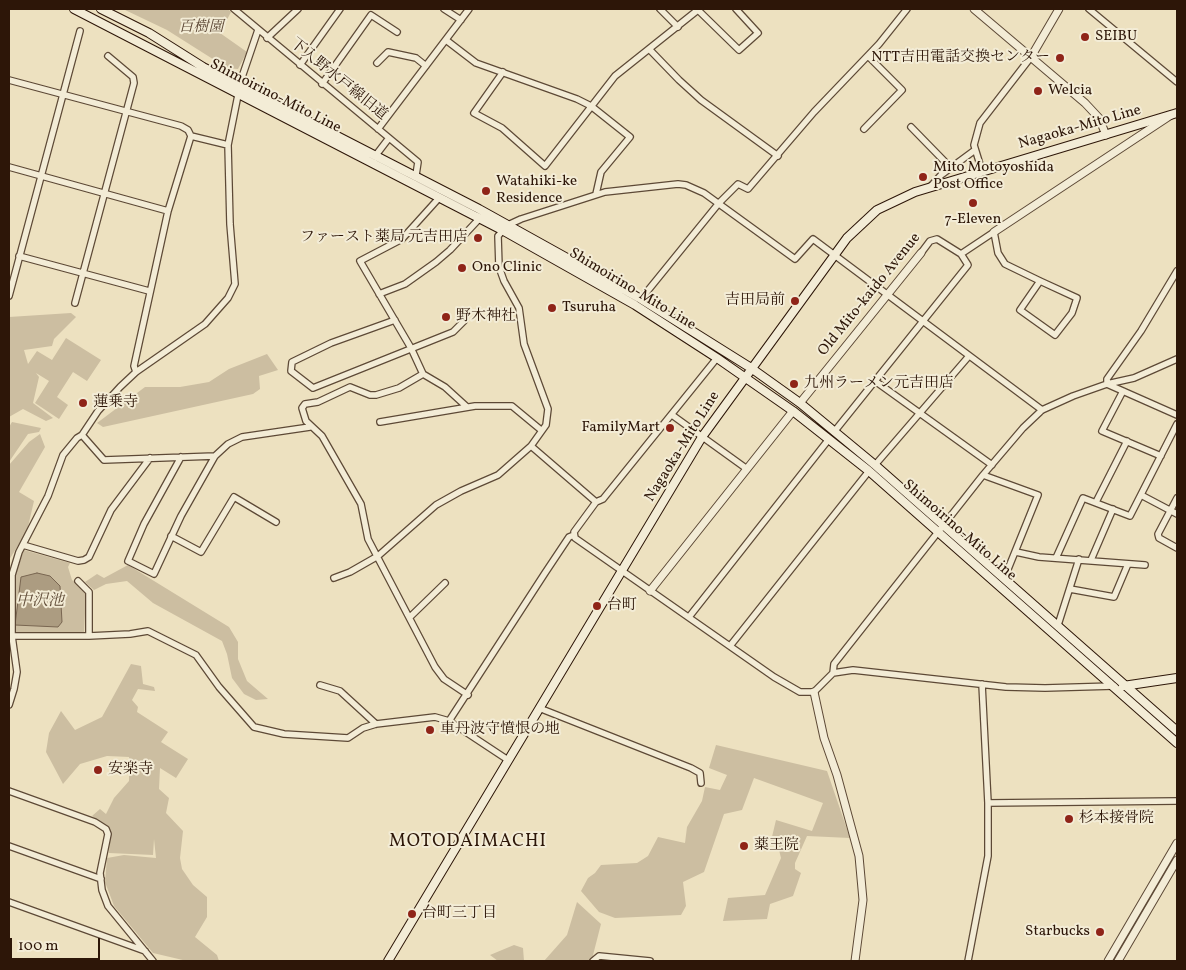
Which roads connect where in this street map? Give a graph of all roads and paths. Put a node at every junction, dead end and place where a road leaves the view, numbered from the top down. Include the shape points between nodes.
1 (74, 9) edge
2 (100, 9) edge
3 (234, 9) edge
4 (298, 9) edge
5 (340, 9) edge
6 (444, 9) edge
7 (469, 9) edge
8 (660, 9) edge
9 (699, 9) edge
10 (736, 9) edge
11 (907, 9) edge
12 (974, 9) edge
13 (1059, 9) edge
14 (1089, 9) edge
15 (460, 20) junction
16 (678, 27) junction
17 (258, 30) junction
18 (80, 31) dead end
19 (397, 32) dead end
20 (267, 38) junction
21 (446, 40) junction
22 (650, 50) junction
23 (108, 56) dead end
24 (868, 56) junction
25 (1031, 57) junction
26 (377, 63) dead end
27 (300, 66) junction
28 (426, 66) junction
29 (503, 72) junction
30 (9, 80) edge
31 (1177, 82) edge
32 (322, 84) junction
33 (239, 89) junction
34 (62, 95) junction
35 (592, 106) junction
36 (126, 112) junction
37 (1174, 114) edge
38 (911, 127) dead end
39 (378, 129) junction
40 (864, 129) dead end
41 (1106, 135) junction
42 (191, 136) junction
43 (389, 138) junction
44 (228, 145) junction
45 (975, 150) junction
46 (376, 155) junction
47 (778, 156) junction
48 (9, 167) edge
49 (951, 168) junction
50 (982, 171) junction
51 (416, 175) junction
52 (40, 176) junction
53 (930, 187) junction
54 (104, 194) junction
55 (596, 194) junction
56 (439, 198) junction
57 (719, 203) junction
58 (168, 211) junction
59 (479, 219) junction
60 (505, 228) junction
61 (994, 232) junction
62 (921, 253) joint
63 (961, 254) junction
64 (833, 255) junction
65 (20, 256) junction
66 (1177, 271) edge
67 (83, 273) junction
68 (1040, 280) junction
69 (10, 281) edge
70 (149, 291) junction
71 (380, 294) junction
72 (887, 295) junction
73 (9, 296) edge
74 (641, 299) junction
75 (75, 303) dead end
76 (395, 320) junction
77 (464, 321) dead end
78 (923, 321) junction
79 (411, 348) junction
80 (969, 356) junction
81 (717, 358) junction
82 (1177, 359) edge
83 (751, 368) junction
84 (136, 372) junction
85 (423, 374) junction
86 (745, 376) junction
87 (875, 381) junction
88 (1106, 384) junction
89 (1122, 391) junction
90 (800, 404) junction
91 (467, 407) junction
92 (1042, 410) junction
93 (793, 411) junction
94 (920, 413) junction
95 (1177, 414) edge
96 (672, 415) junction
97 (380, 422) dead end
98 (1177, 424) edge
99 (310, 427) junction
100 (542, 430) junction
101 (834, 432) junction
102 (82, 435) junction
103 (702, 436) junction
104 (829, 439) junction
105 (1127, 441) junction
106 (531, 446) junction
107 (215, 456) junction
108 (1161, 456) junction
109 (180, 457) junction
110 (150, 458) junction
111 (992, 465) junction
112 (872, 468) junction
113 (747, 470) junction
114 (983, 475) junction
115 (1141, 495) junction
116 (1177, 498) edge
117 (596, 502) junction
118 (1096, 502) junction
119 (1113, 509) junction
120 (1171, 510) junction
121 (1177, 514) edge
122 (276, 522) dead end
123 (942, 529) junction
124 (574, 535) junction
125 (171, 536) junction
126 (23, 545) junction
127 (1177, 548) edge
128 (1016, 552) junction
129 (378, 556) junction
130 (1056, 558) junction
131 (1079, 559) junction
132 (1091, 560) junction
133 (1128, 564) junction
134 (1145, 565) dead end
135 (622, 572) junction
136 (334, 578) dead end
137 (1004, 578) junction
138 (78, 581) dead end
139 (445, 583) dead end
140 (1070, 589) junction
141 (650, 591) junction
142 (410, 617) junction
143 (689, 617) junction
144 (1058, 625) junction
145 (12, 636) junction
146 (89, 636) junction
147 (730, 646) junction
148 (9, 648) edge
149 (832, 673) junction
150 (1177, 678) edge
151 (982, 684) junction
152 (320, 685) dead end
153 (1114, 686) junction
154 (1127, 686) junction
155 (814, 692) junction
156 (468, 695) junction
157 (9, 705) edge
158 (539, 708) junction
159 (448, 721) junction
160 (376, 724) junction
161 (1177, 731) edge
162 (1177, 743) edge
163 (508, 760) junction
164 (701, 783) dead end
165 (9, 791) edge
166 (1177, 801) edge
167 (988, 803) junction
168 (1177, 843) edge
169 (9, 846) edge
170 (1177, 860) edge
171 (100, 879) junction
172 (9, 902) edge
173 (147, 952) junction
174 (153, 961) edge
175 (388, 961) edge
176 (593, 961) edge
177 (650, 961) edge
178 (856, 961) edge
179 (968, 961) edge
180 (1108, 961) edge
181 (1118, 961) edge

1 - 33 main road, Shimoirino-Mito Line via 178,64
2 - 33 main road, Shimoirino-Mito Line via 149,33
3 - 17 street, 下入野水戸線旧道
4 - 20 street
5 - 27 street
6 - 15 street
7 - 15 street
8 - 16 street
9 - 10 street via 739,50 758,33
9 - 16 street
11 - 24 street
12 - 25 street
13 - 25 street
14 - 31 street
15 - 21 street
16 - 22 street
17 - 20 street, 下入野水戸線旧道
17 - 33 street
18 - 34 street
19 - 32 street via 371,15
20 - 27 street, 下入野水戸線旧道
21 - 28 street
21 - 29 street via 476,63
22 - 35 street via 615,76
22 - 47 street via 701,100
23 - 36 street via 134,77
24 - 40 street via 902,90
24 - 47 street via 814,112
25 - 41 street via 1093,111
25 - 45 street via 980,123
26 - 28 street via 388,52 416,58
27 - 32 street, 下入野水戸線旧道
28 - 39 street
29 - 35 street
29 - 35 street via 474,113 502,128 545,166
30 - 34 street
32 - 39 street, 下入野水戸線旧道
33 - 44 street
33 - 46 main road, Shimoirino-Mito Line
33 - 56 main road, Shimoirino-Mito Line
34 - 36 street
34 - 52 street
35 - 55 street via 630,137 601,172
36 - 42 street via 181,126
36 - 54 street
37 - 41 main road, Nagaoka-Mito Line
37 - 61 street
38 - 49 street
39 - 43 street, 下入野水戸線旧道
41 - 50 main road, Nagaoka-Mito Line
42 - 44 street
42 - 58 street
43 - 46 street
43 - 51 street, 下入野水戸線旧道 via 418,162
44 - 84 street via 235,284 228,298 204,324
45 - 49 street
45 - 50 street
46 - 51 main road, Shimoirino-Mito Line
47 - 57 street via 748,190 738,184
48 - 52 street
49 - 53 street
50 - 53 main road, Nagaoka-Mito Line
51 - 60 main road, Shimoirino-Mito Line
52 - 54 street
52 - 65 street
53 - 64 main road, Nagaoka-Mito Line via 877,210
54 - 58 street
54 - 67 street
55 - 57 street via 678,184 696,189
55 - 60 street
56 - 59 main road, Shimoirino-Mito Line
56 - 71 street via 402,238 360,261
57 - 64 street via 795,260 813,239
57 - 74 street
58 - 70 street
59 - 60 main road, Shimoirino-Mito Line
59 - 71 street via 436,262 405,284
60 - 74 main road, Shimoirino-Mito Line
60 - 81 main road, Shimoirino-Mito Line
60 - 100 street via 497,238 499,267 519,308 524,344 548,409 548,419
61 - 63 street
61 - 68 street via 998,252 1005,264
62 - 63 street, Old Mito-kaido Avenue via 930,241 937,239
62 - 72 street, Old Mito-kaido Avenue
63 - 78 street via 968,265
64 - 72 street
64 - 83 main road, Nagaoka-Mito Line
65 - 67 street
65 - 69 street
66 - 88 street
67 - 70 street
67 - 75 street
68 - 68 street via 1077,298 1072,313 1055,335 1020,310
69 - 73 street
70 - 84 street via 134,366
71 - 76 street
72 - 78 street
72 - 90 street, Old Mito-kaido Avenue
74 - 83 main road, Shimoirino-Mito Line
76 - 79 street
76 - 79 street via 331,343 292,362 291,371 313,388
77 - 79 street via 453,332
78 - 80 street
78 - 87 street
79 - 85 street
80 - 92 street
80 - 94 street
81 - 86 main road, Shimoirino-Mito Line
81 - 96 street
82 - 88 street via 1134,378
83 - 86 main road, Nagaoka-Mito Line
83 - 90 main road, Shimoirino-Mito Line
84 - 102 street via 98,411
85 - 91 street via 445,387
85 - 99 street via 399,388 376,394 370,395 350,387 318,402 305,404 302,408
86 - 93 main road, Shimoirino-Mito Line
86 - 103 main road, Nagaoka-Mito Line
87 - 94 street
87 - 101 street
88 - 89 street
88 - 92 street
89 - 95 street
89 - 105 street via 1102,430
90 - 101 main road, Shimoirino-Mito Line
91 - 97 street
91 - 100 street via 512,406
92 - 111 street
93 - 104 main road, Shimoirino-Mito Line
93 - 113 street
94 - 111 street
94 - 112 street
96 - 103 street
96 - 117 street via 603,499
98 - 108 street
99 - 107 street via 242,437
99 - 129 street via 322,436 360,504 365,531
100 - 106 street
101 - 112 main road, Shimoirino-Mito Line
102 - 110 street via 104,460
102 - 126 street via 63,455 48,496
103 - 113 street
103 - 135 main road, Nagaoka-Mito Line
104 - 112 main road, Shimoirino-Mito Line
104 - 143 street
105 - 108 street
105 - 118 street
106 - 117 street
106 - 129 street via 498,475 436,505
107 - 109 street
107 - 125 street
108 - 115 street
109 - 110 street
109 - 125 street via 128,561 154,574
110 - 126 street via 111,510 84,560
111 - 114 street
112 - 123 main road, Shimoirino-Mito Line
112 - 147 street
113 - 141 street
114 - 123 street
114 - 128 street via 1038,495
115 - 119 street via 1130,516
115 - 120 street
116 - 120 street
117 - 124 street
118 - 119 street
118 - 130 street via 1083,498
119 - 132 street
120 - 121 street
120 - 127 street via 1158,538
122 - 125 street via 234,497 201,552
123 - 137 main road, Shimoirino-Mito Line
123 - 149 street via 834,664
123 - 153 main road, Shimoirino-Mito Line
124 - 135 street
124 - 156 street via 569,537 545,573
126 - 145 street via 12,575
128 - 130 street
128 - 137 street
129 - 136 street
129 - 142 street
130 - 131 street
131 - 132 street
131 - 140 street
132 - 133 street
133 - 134 street
133 - 140 street via 1114,597
135 - 141 street
135 - 158 main road, Nagaoka-Mito Line
137 - 144 main road, Shimoirino-Mito Line
138 - 146 street via 89,592
139 - 142 street
140 - 144 street
141 - 143 street
142 - 156 street via 441,675
143 - 147 street
144 - 154 main road, Shimoirino-Mito Line
145 - 146 street
145 - 148 street
145 - 157 street via 17,672
146 - 160 street via 148,631 196,655 254,727 262,730 348,738 362,728
147 - 155 street via 800,692
149 - 151 street via 853,670
149 - 155 street
150 - 154 main road
151 - 153 street via 1045,688
151 - 167 street
152 - 160 street via 340,691
153 - 154 main road
153 - 162 main road, Shimoirino-Mito Line
154 - 161 main road, Shimoirino-Mito Line
155 - 178 street via 824,738 859,856 863,900
156 - 159 street
158 - 163 main road, Nagaoka-Mito Line
158 - 164 street via 691,768 700,773
159 - 160 street via 420,717
159 - 163 street
163 - 175 main road, Nagaoka-Mito Line
165 - 171 street via 103,826 108,834
166 - 167 street
167 - 179 street via 988,856
168 - 180 street
169 - 171 street
170 - 181 street
171 - 173 street via 108,906
172 - 173 street
173 - 174 street
176 - 177 street via 598,956

